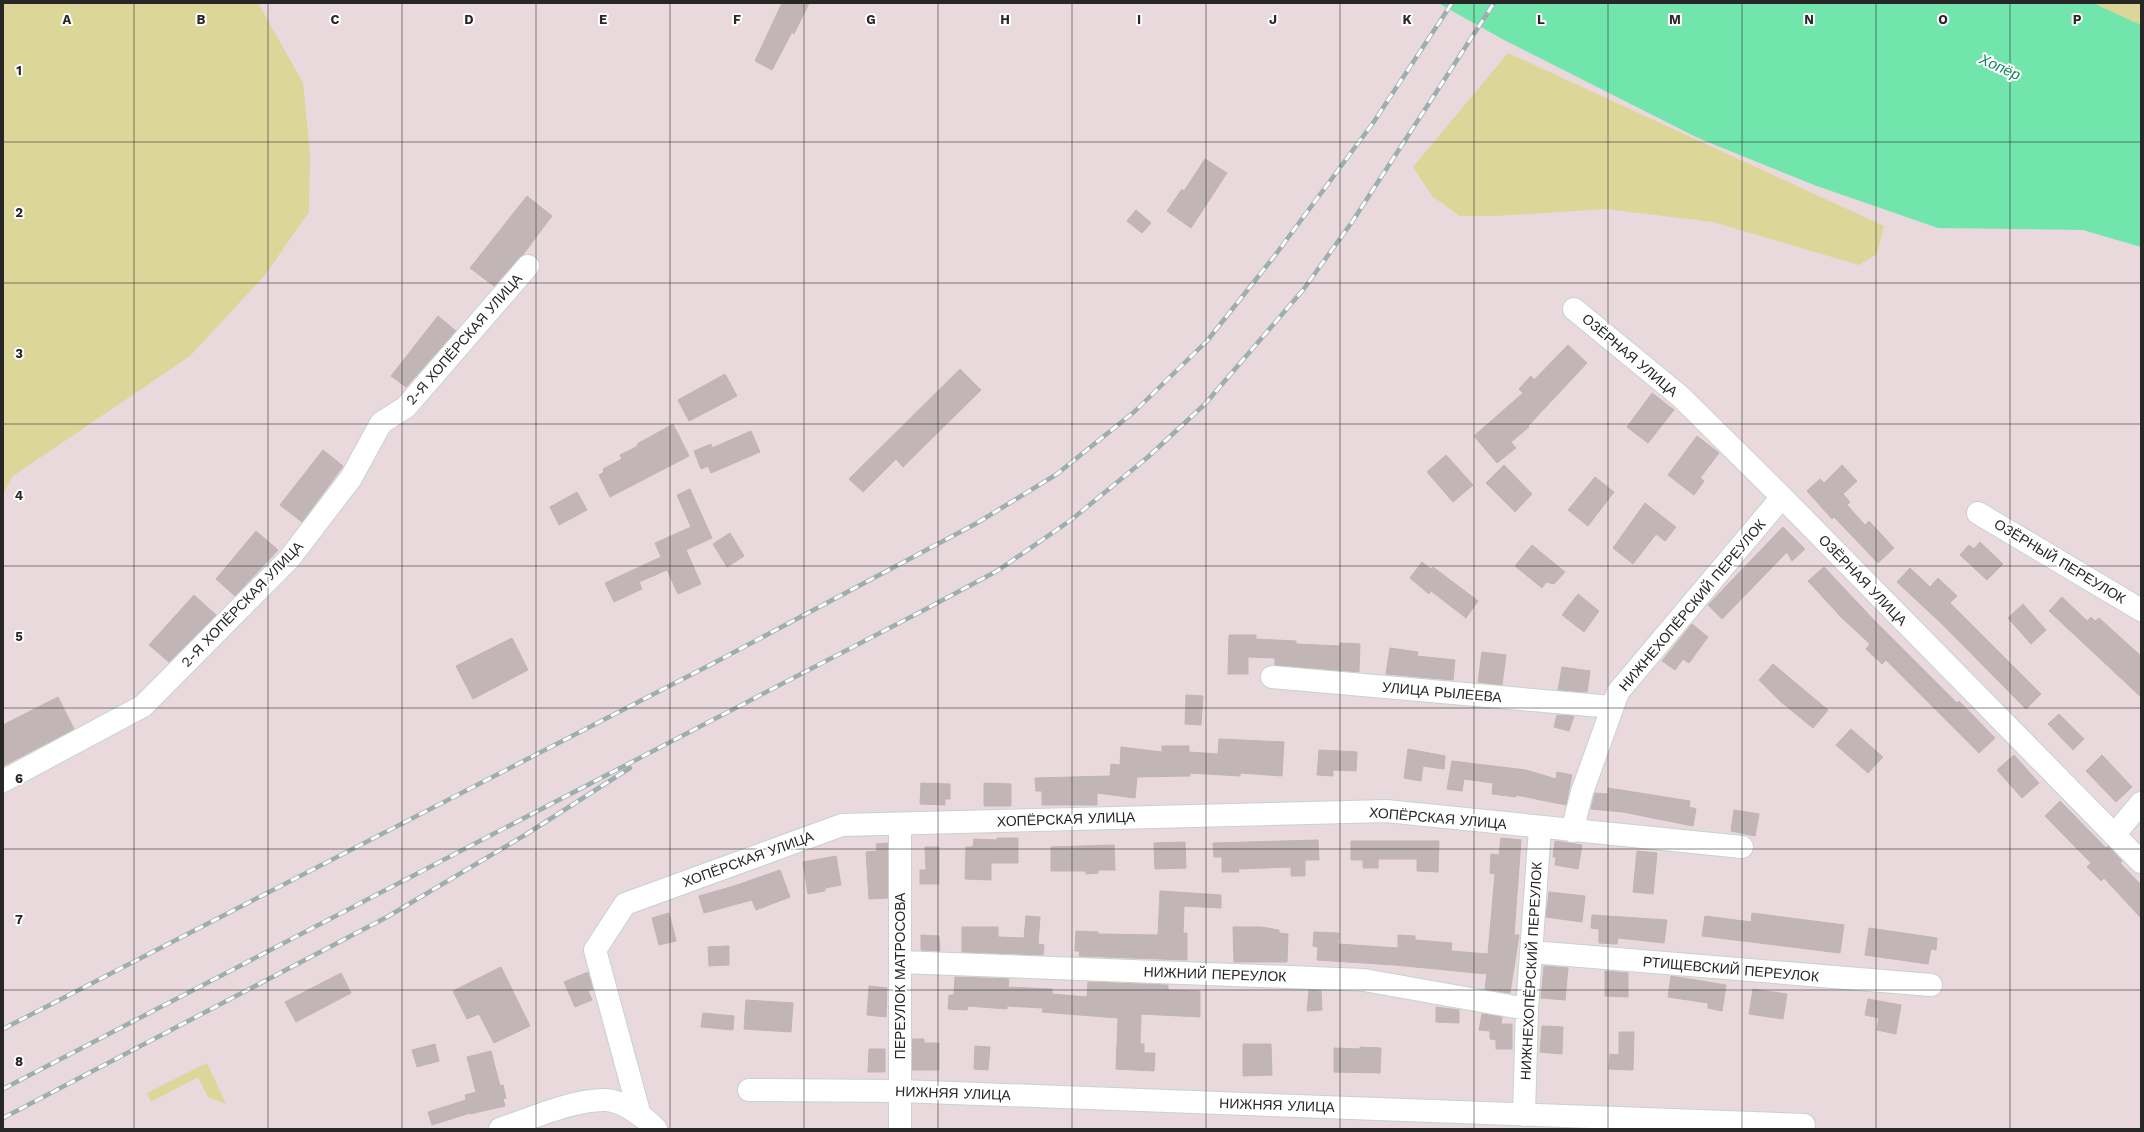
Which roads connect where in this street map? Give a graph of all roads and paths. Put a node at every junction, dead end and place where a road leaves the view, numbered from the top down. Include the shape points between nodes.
1 (528, 266) dead end
2 (1574, 309) dead end
3 (1782, 497) junction
4 (1978, 513) dead end
5 (2141, 610) edge
6 (1272, 678) dead end
7 (1612, 707) junction
8 (3, 781) edge
9 (2141, 803) edge
10 (900, 824) junction
11 (1540, 828) junction
12 (1572, 831) junction
13 (2114, 835) junction
14 (1742, 847) dead end
15 (2141, 862) edge
16 (1532, 952) junction
17 (900, 962) junction
18 (1931, 985) dead end
19 (1527, 1009) junction
20 (749, 1090) dead end
21 (900, 1091) junction
22 (639, 1112) junction
23 (1524, 1115) junction
24 (1804, 1125) dead end
25 (500, 1129) edge
26 (656, 1129) edge
27 (900, 1129) edge

1 - 8 street, 2-Я ХОПЁРСКАЯ УЛИЦА via 406,407 381,423 351,478 289,559 143,706
2 - 3 street, ОЗЁРНАЯ УЛИЦА via 1681,397
3 - 7 street, НИЖНЕХОПЁРСКИЙ ПЕРЕУЛОК via 1618,692
3 - 13 street, ОЗЁРНАЯ УЛИЦА
4 - 5 street, ОЗЁРНЫЙ ПЕРЕУЛОК
6 - 7 street, УЛИЦА РЫЛЕЕВА
7 - 12 street, НИЖНЕХОПЁРСКИЙ ПЕРЕУЛОК via 1582,792
9 - 13 street
10 - 11 street, ХОПЁРСКАЯ УЛИЦА via 1386,810
10 - 17 street, ПЕРЕУЛОК МАТРОСОВА
10 - 22 street, ХОПЁРСКАЯ УЛИЦА via 842,825 625,904 595,950
11 - 12 street, ХОПЁРСКАЯ УЛИЦА
11 - 16 street, НИЖНЕХОПЁРСКИЙ ПЕРЕУЛОК
12 - 14 street, ХОПЁРСКАЯ УЛИЦА
13 - 15 street, ОЗЁРНАЯ УЛИЦА
16 - 18 street, РТИЩЕВСКИЙ ПЕРЕУЛОК
16 - 19 street, НИЖНЕХОПЁРСКИЙ ПЕРЕУЛОК
17 - 19 street, НИЖНИЙ ПЕРЕУЛОК via 1364,980
17 - 21 street, ПЕРЕУЛОК МАТРОСОВА
19 - 23 street, НИЖНЕХОПЁРСКИЙ ПЕРЕУЛОК
20 - 21 street, НИЖНЯЯ УЛИЦА
21 - 23 street, НИЖНЯЯ УЛИЦА
21 - 27 street, ПЕРЕУЛОК МАТРОСОВА
22 - 25 street via 607,1100 570,1106
22 - 26 street
23 - 24 street, НИЖНЯЯ УЛИЦА

